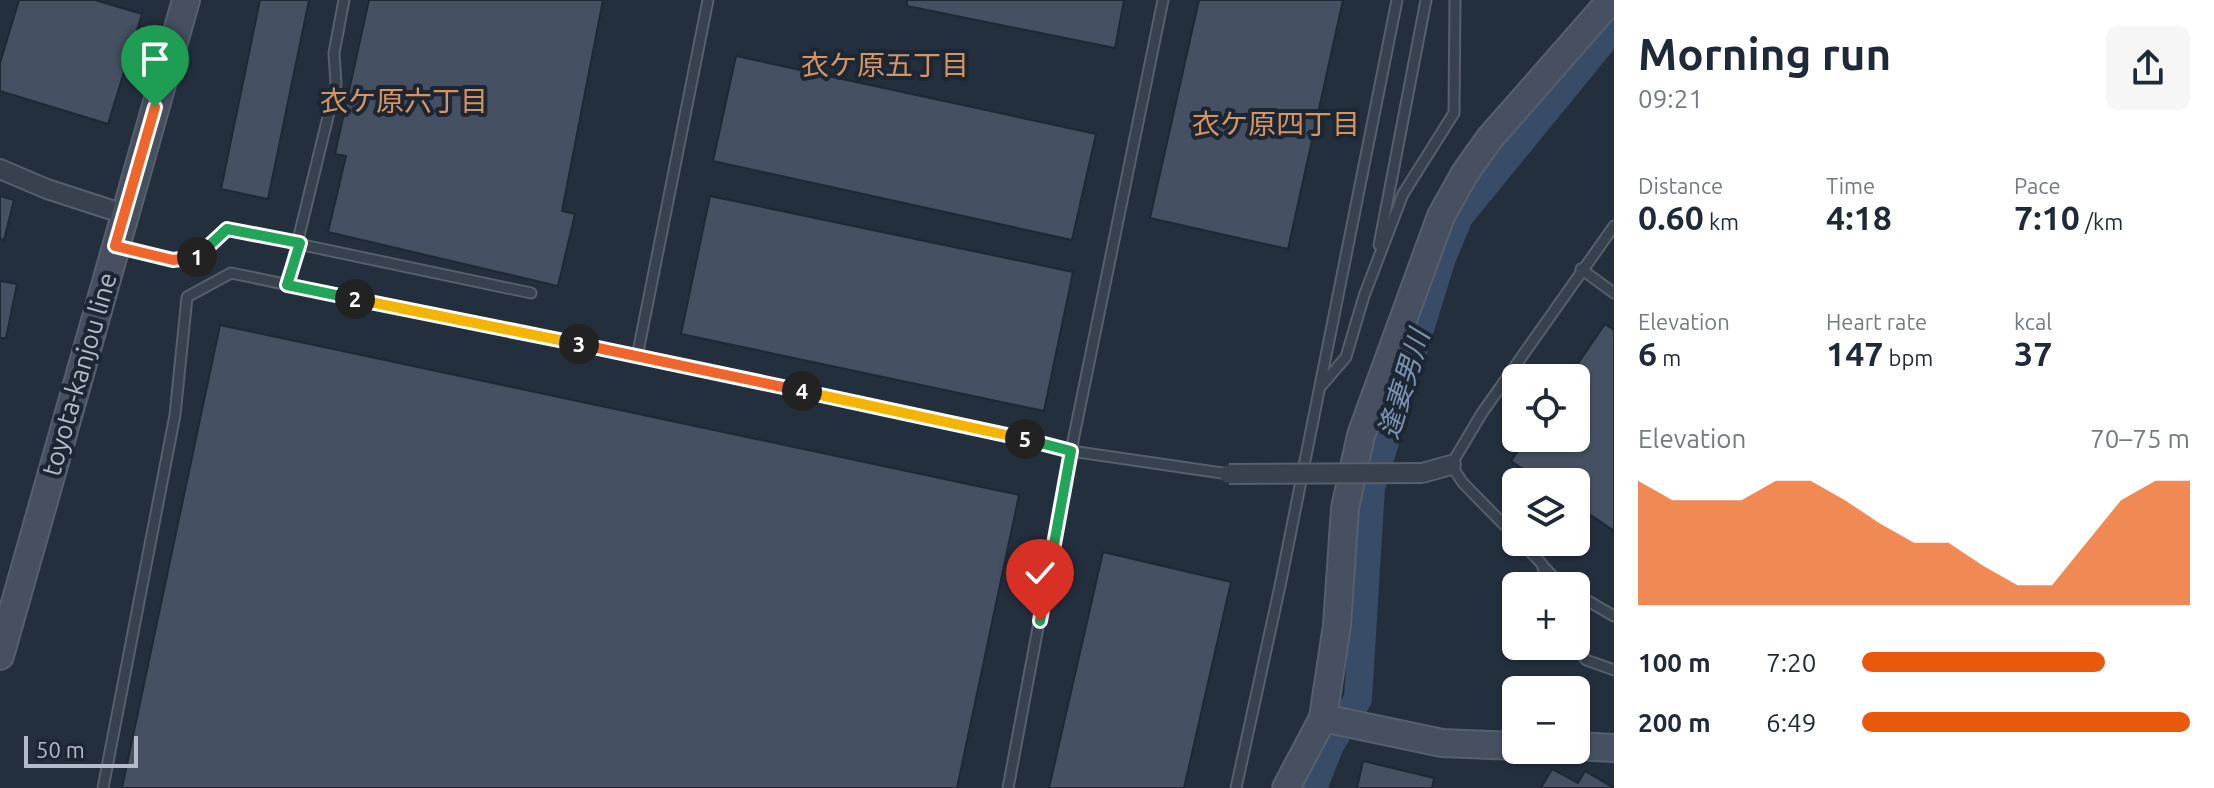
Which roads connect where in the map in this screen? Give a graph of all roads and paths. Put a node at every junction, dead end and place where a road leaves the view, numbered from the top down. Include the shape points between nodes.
1 (186, 0) edge
2 (344, 0) edge
3 (708, 0) edge
4 (1163, 0) edge
5 (1397, 0) edge
6 (1426, 0) edge
7 (1455, 0) edge
8 (1611, 0) edge
9 (0, 169) edge
10 (124, 214) junction
11 (1614, 226) edge
12 (300, 243) junction
13 (115, 246) junction
14 (1581, 269) junction
15 (1372, 275) junction
16 (287, 285) junction
17 (531, 293) dead end
18 (1614, 293) edge
19 (637, 357) junction
20 (1320, 388) junction
21 (1071, 451) junction
22 (1451, 465) junction
23 (1229, 474) joint
24 (1502, 523) edge
25 (1534, 556) edge
26 (1542, 564) junction
27 (1544, 572) edge
28 (1549, 572) edge
29 (1590, 602) edge
30 (1614, 616) edge
31 (0, 656) edge
32 (1586, 660) edge
33 (1614, 670) edge
34 (1338, 722) junction
35 (1502, 746) edge
36 (1590, 747) edge
37 (1614, 748) edge
38 (103, 788) edge
39 (1008, 788) edge
40 (1236, 788) edge
41 (1286, 788) edge

1 - 10 street, toyota-kanjou line
2 - 12 lane via 334,53 336,84
3 - 19 lane
4 - 21 lane
5 - 20 lane
6 - 15 lane
7 - 15 lane via 1454,113 1403,194
8 - 34 street via 1490,138 1465,173 1432,239 1352,469 1337,625
9 - 10 street
10 - 13 street, toyota-kanjou line
11 - 14 lane
12 - 13 lane via 227,229 199,257 173,260
12 - 16 lane
12 - 17 lane
13 - 31 street, toyota-kanjou line
14 - 18 lane
14 - 22 lane
15 - 20 lane via 1346,357
16 - 19 lane
16 - 38 lane via 231,273 187,297 175,415
19 - 21 lane
20 - 40 lane
21 - 23 lane
21 - 39 lane
22 - 23 street, bridge via 1422,473
22 - 24 lane
25 - 26 lane
26 - 27 lane
26 - 28 lane
29 - 30 lane
32 - 33 lane
34 - 35 street via 1467,746
34 - 41 street
36 - 37 street

